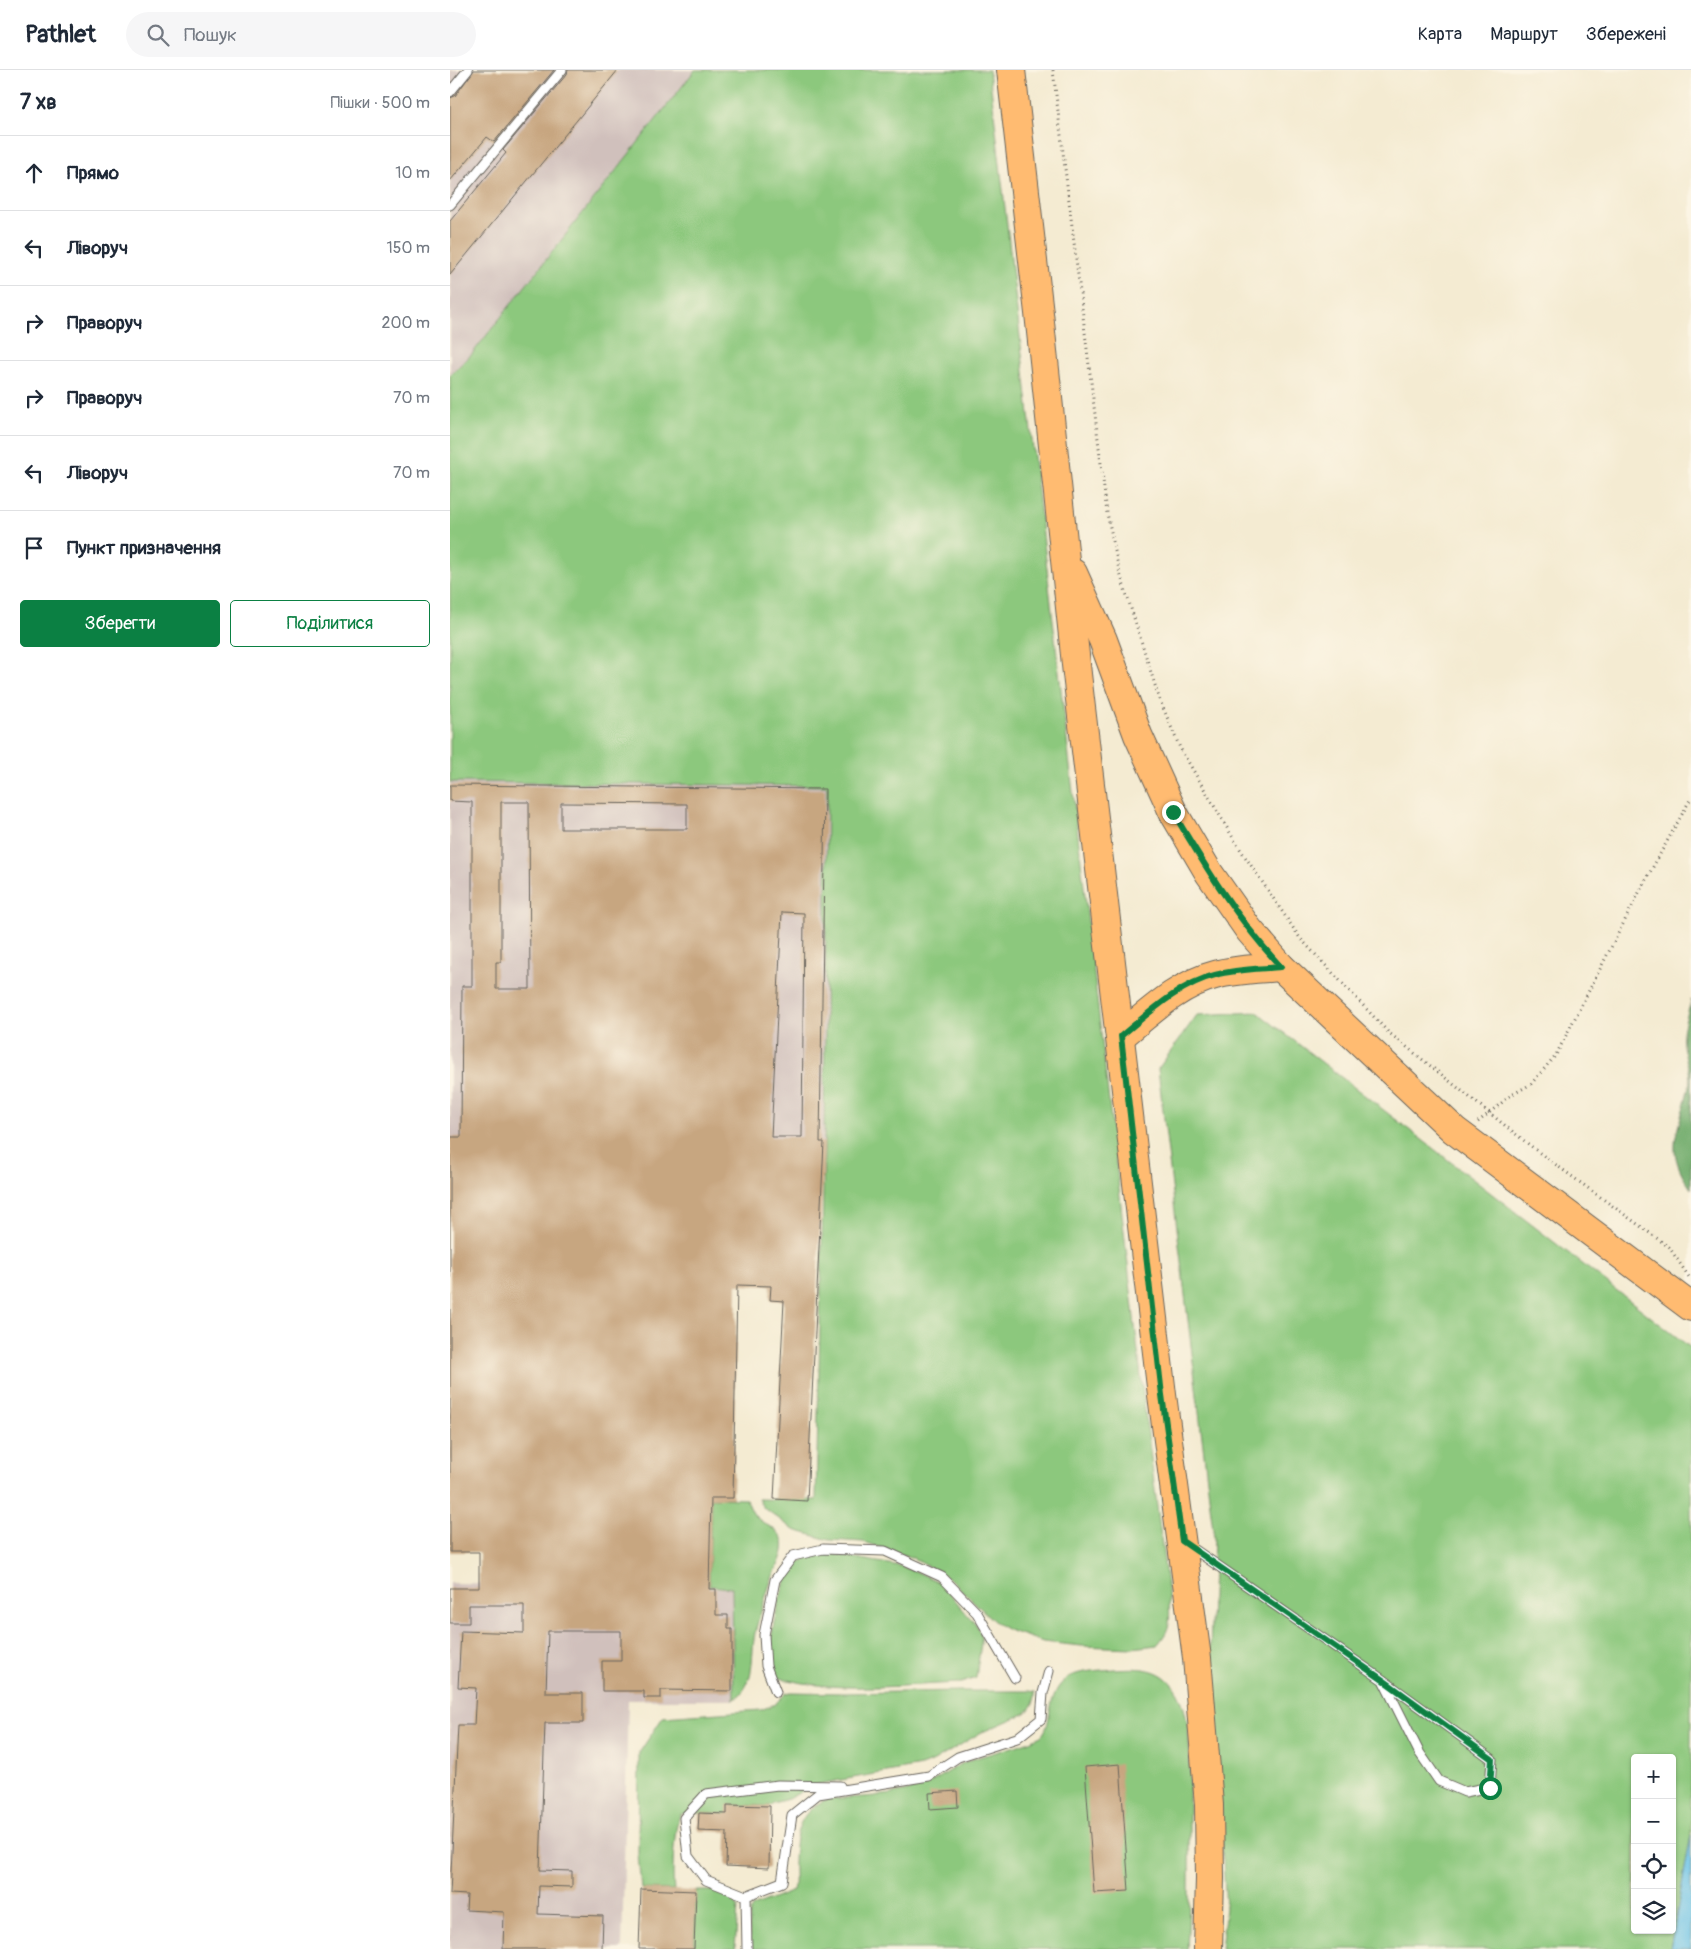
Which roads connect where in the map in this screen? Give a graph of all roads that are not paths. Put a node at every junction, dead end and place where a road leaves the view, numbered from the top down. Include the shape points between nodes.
1 (468, 70) edge
2 (562, 70) edge
3 (1011, 70) edge
4 (450, 92) edge
5 (450, 205) edge
6 (1064, 553) junction
7 (1281, 967) junction
8 (1121, 1036) junction
9 (1691, 1307) edge
10 (1182, 1541) junction
11 (1049, 1671) dead end
12 (1015, 1678) dead end
13 (1383, 1680) junction
14 (776, 1692) dead end
15 (863, 1786) junction
16 (746, 1896) junction
17 (746, 1949) edge
18 (1208, 1949) edge

1 - 4 lane
2 - 5 lane
3 - 6 main road
6 - 7 main road via 1095,620 1138,735 1173,812 1229,903
6 - 8 main road
7 - 8 main road via 1205,978 1157,1006
7 - 9 main road via 1462,1136
8 - 10 main road
10 - 13 lane
10 - 18 main road via 1207,1773
11 - 15 lane via 1042,1693 1041,1719 1017,1738 958,1757 929,1776
12 - 14 lane via 977,1614 942,1577 885,1551 823,1549 792,1556 774,1580 764,1635 766,1666
13 - 13 lane via 1492,1759 1490,1788 1465,1792 1440,1782 1419,1752
15 - 16 lane via 818,1794 792,1815 782,1882
15 - 16 lane via 778,1785 706,1794 684,1818 688,1856 706,1880
16 - 17 lane

